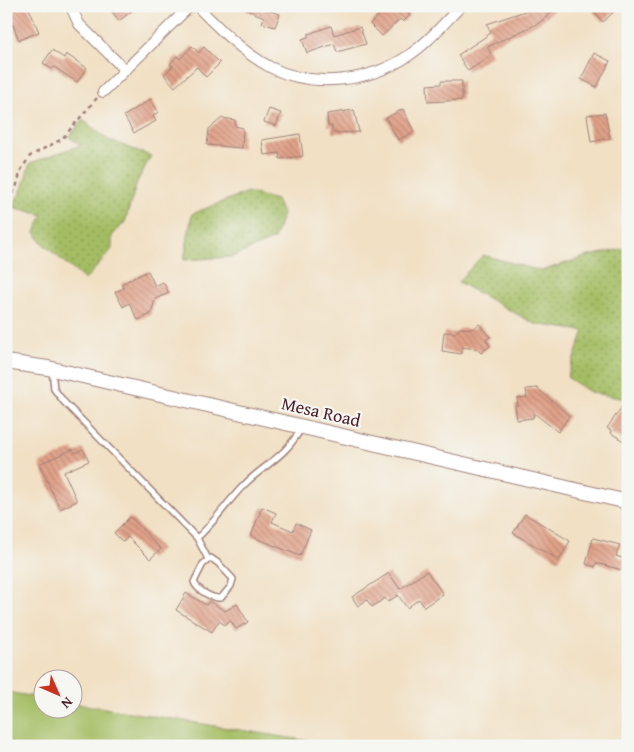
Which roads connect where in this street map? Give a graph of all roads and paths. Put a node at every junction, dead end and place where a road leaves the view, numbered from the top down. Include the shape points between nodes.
1 (190, 6) edge
2 (197, 6) edge
3 (460, 6) edge
4 (71, 7) edge
5 (125, 70) junction
6 (103, 92) joint
7 (6, 216) edge
8 (6, 362) edge
9 (52, 369) junction
10 (302, 427) junction
11 (628, 502) edge
12 (197, 538) junction
13 (208, 559) junction

1 - 5 street
2 - 3 street via 230,38 271,67 306,78 326,80 363,76 396,64 424,43
4 - 5 street via 79,24
5 - 6 street
6 - 7 path via 62,139 30,156 8,200
8 - 9 main road, Mesa Road
9 - 10 main road, Mesa Road
9 - 12 lane via 54,389 64,402
10 - 11 main road, Mesa Road
10 - 12 lane via 289,448 249,481
12 - 13 lane
13 - 13 lane via 194,582 196,587 221,598 233,578 218,563

